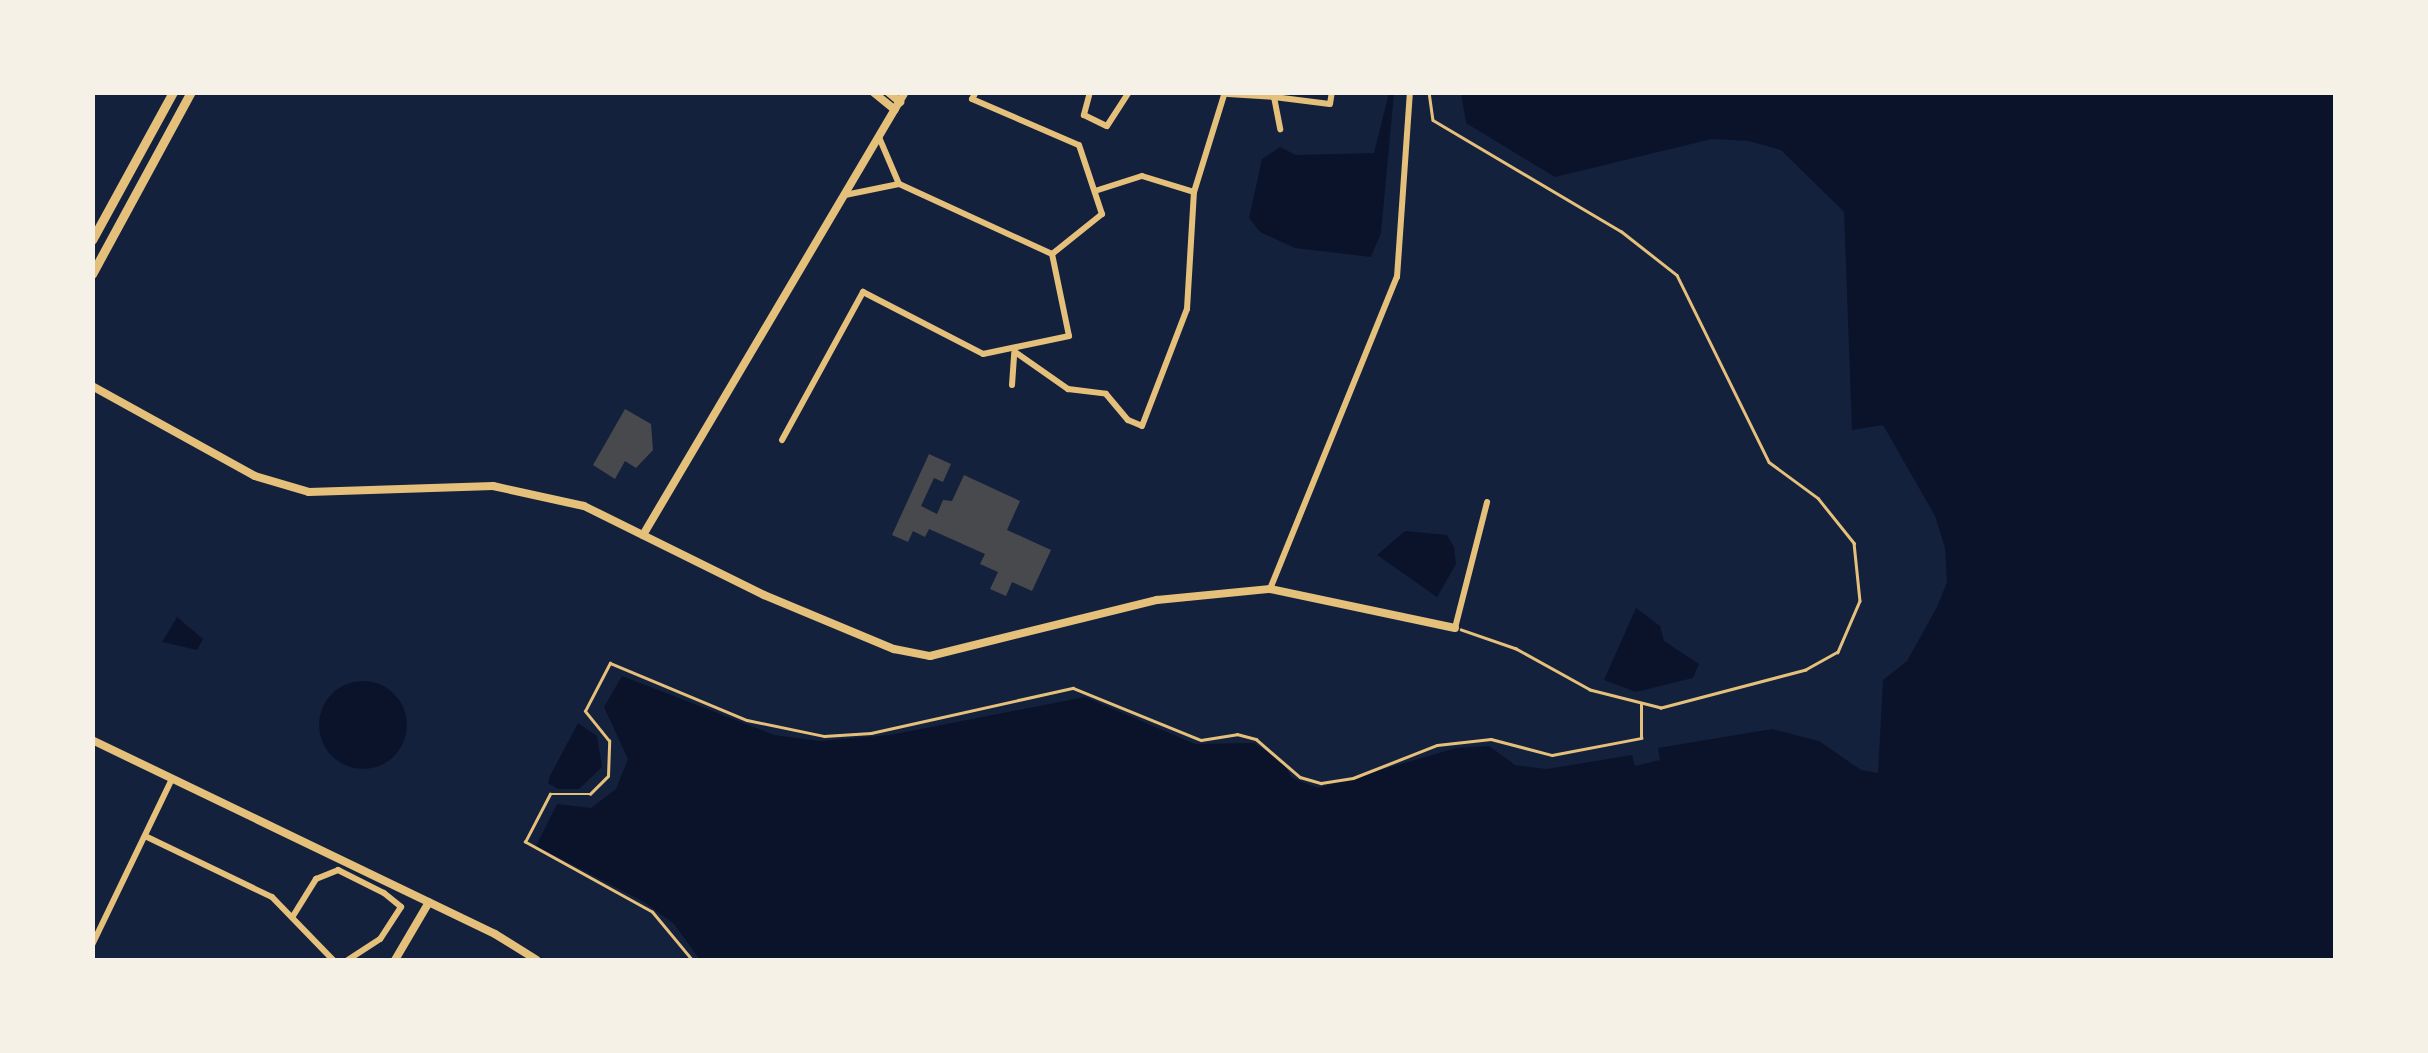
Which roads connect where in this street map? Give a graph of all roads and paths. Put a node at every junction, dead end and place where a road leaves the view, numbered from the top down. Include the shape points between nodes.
1 (173, 92) edge
2 (191, 92) edge
3 (873, 92) edge
4 (888, 92) edge
5 (905, 92) edge
6 (976, 92) edge
7 (1090, 92) edge
8 (1128, 92) edge
9 (1332, 92) edge
10 (1410, 92) edge
11 (1429, 92) edge
12 (1253, 93) edge
13 (1227, 94) edge
14 (1274, 97) junction
15 (897, 106) junction
16 (1280, 129) dead end
17 (879, 137) junction
18 (899, 184) junction
19 (1098, 190) junction
20 (1194, 192) junction
21 (845, 195) junction
22 (92, 240) edge
23 (1052, 254) junction
24 (92, 274) edge
25 (1014, 351) junction
26 (1012, 385) dead end
27 (92, 386) edge
28 (782, 440) dead end
29 (1487, 502) dead end
30 (643, 535) junction
31 (1270, 589) junction
32 (1455, 628) junction
33 (1641, 704) junction
34 (92, 740) edge
35 (172, 779) junction
36 (145, 836) junction
37 (429, 902) junction
38 (293, 916) junction
39 (92, 945) edge
40 (334, 960) edge
41 (348, 960) edge
42 (394, 960) edge
43 (537, 960) edge
44 (692, 960) edge

1 - 22 main road
2 - 24 main road
3 - 15 street
4 - 15 street
5 - 15 street
6 - 19 street via 972,100 1079,145
7 - 8 street via 1084,115 1107,126
9 - 14 street via 1330,104
10 - 31 street via 1397,278
11 - 33 path via 1433,120 1620,231 1676,275 1769,462 1818,498 1854,543 1860,601 1838,652 1750,687 1681,705
12 - 13 street
12 - 14 street
13 - 20 street
14 - 16 street
15 - 17 street
17 - 18 street
17 - 21 street
18 - 21 street
18 - 23 street
19 - 20 street via 1142,176
19 - 23 street via 1102,214
20 - 25 street via 1187,309 1142,426 1106,394 1068,389
21 - 30 street
23 - 25 street via 1069,336
25 - 26 street
25 - 28 street via 983,354 862,292
27 - 30 street via 255,476 309,492 493,486 584,506
29 - 32 street
30 - 31 street via 764,595 894,649 930,656 1158,600
31 - 32 street
32 - 33 path via 1516,649 1590,690
33 - 44 path via 1641,738 1552,755 1491,739 1437,745 1353,778 1321,782 1300,777 1256,738 1201,740 1074,688 871,734 824,736 747,720 610,662 585,711 609,741 608,776 590,794 550,794 525,842 652,912
34 - 35 street
35 - 36 street
35 - 37 street
36 - 38 street via 242,880
36 - 39 street
37 - 42 street
37 - 43 street
38 - 40 street
38 - 41 street via 316,879 338,870 401,907 380,940

